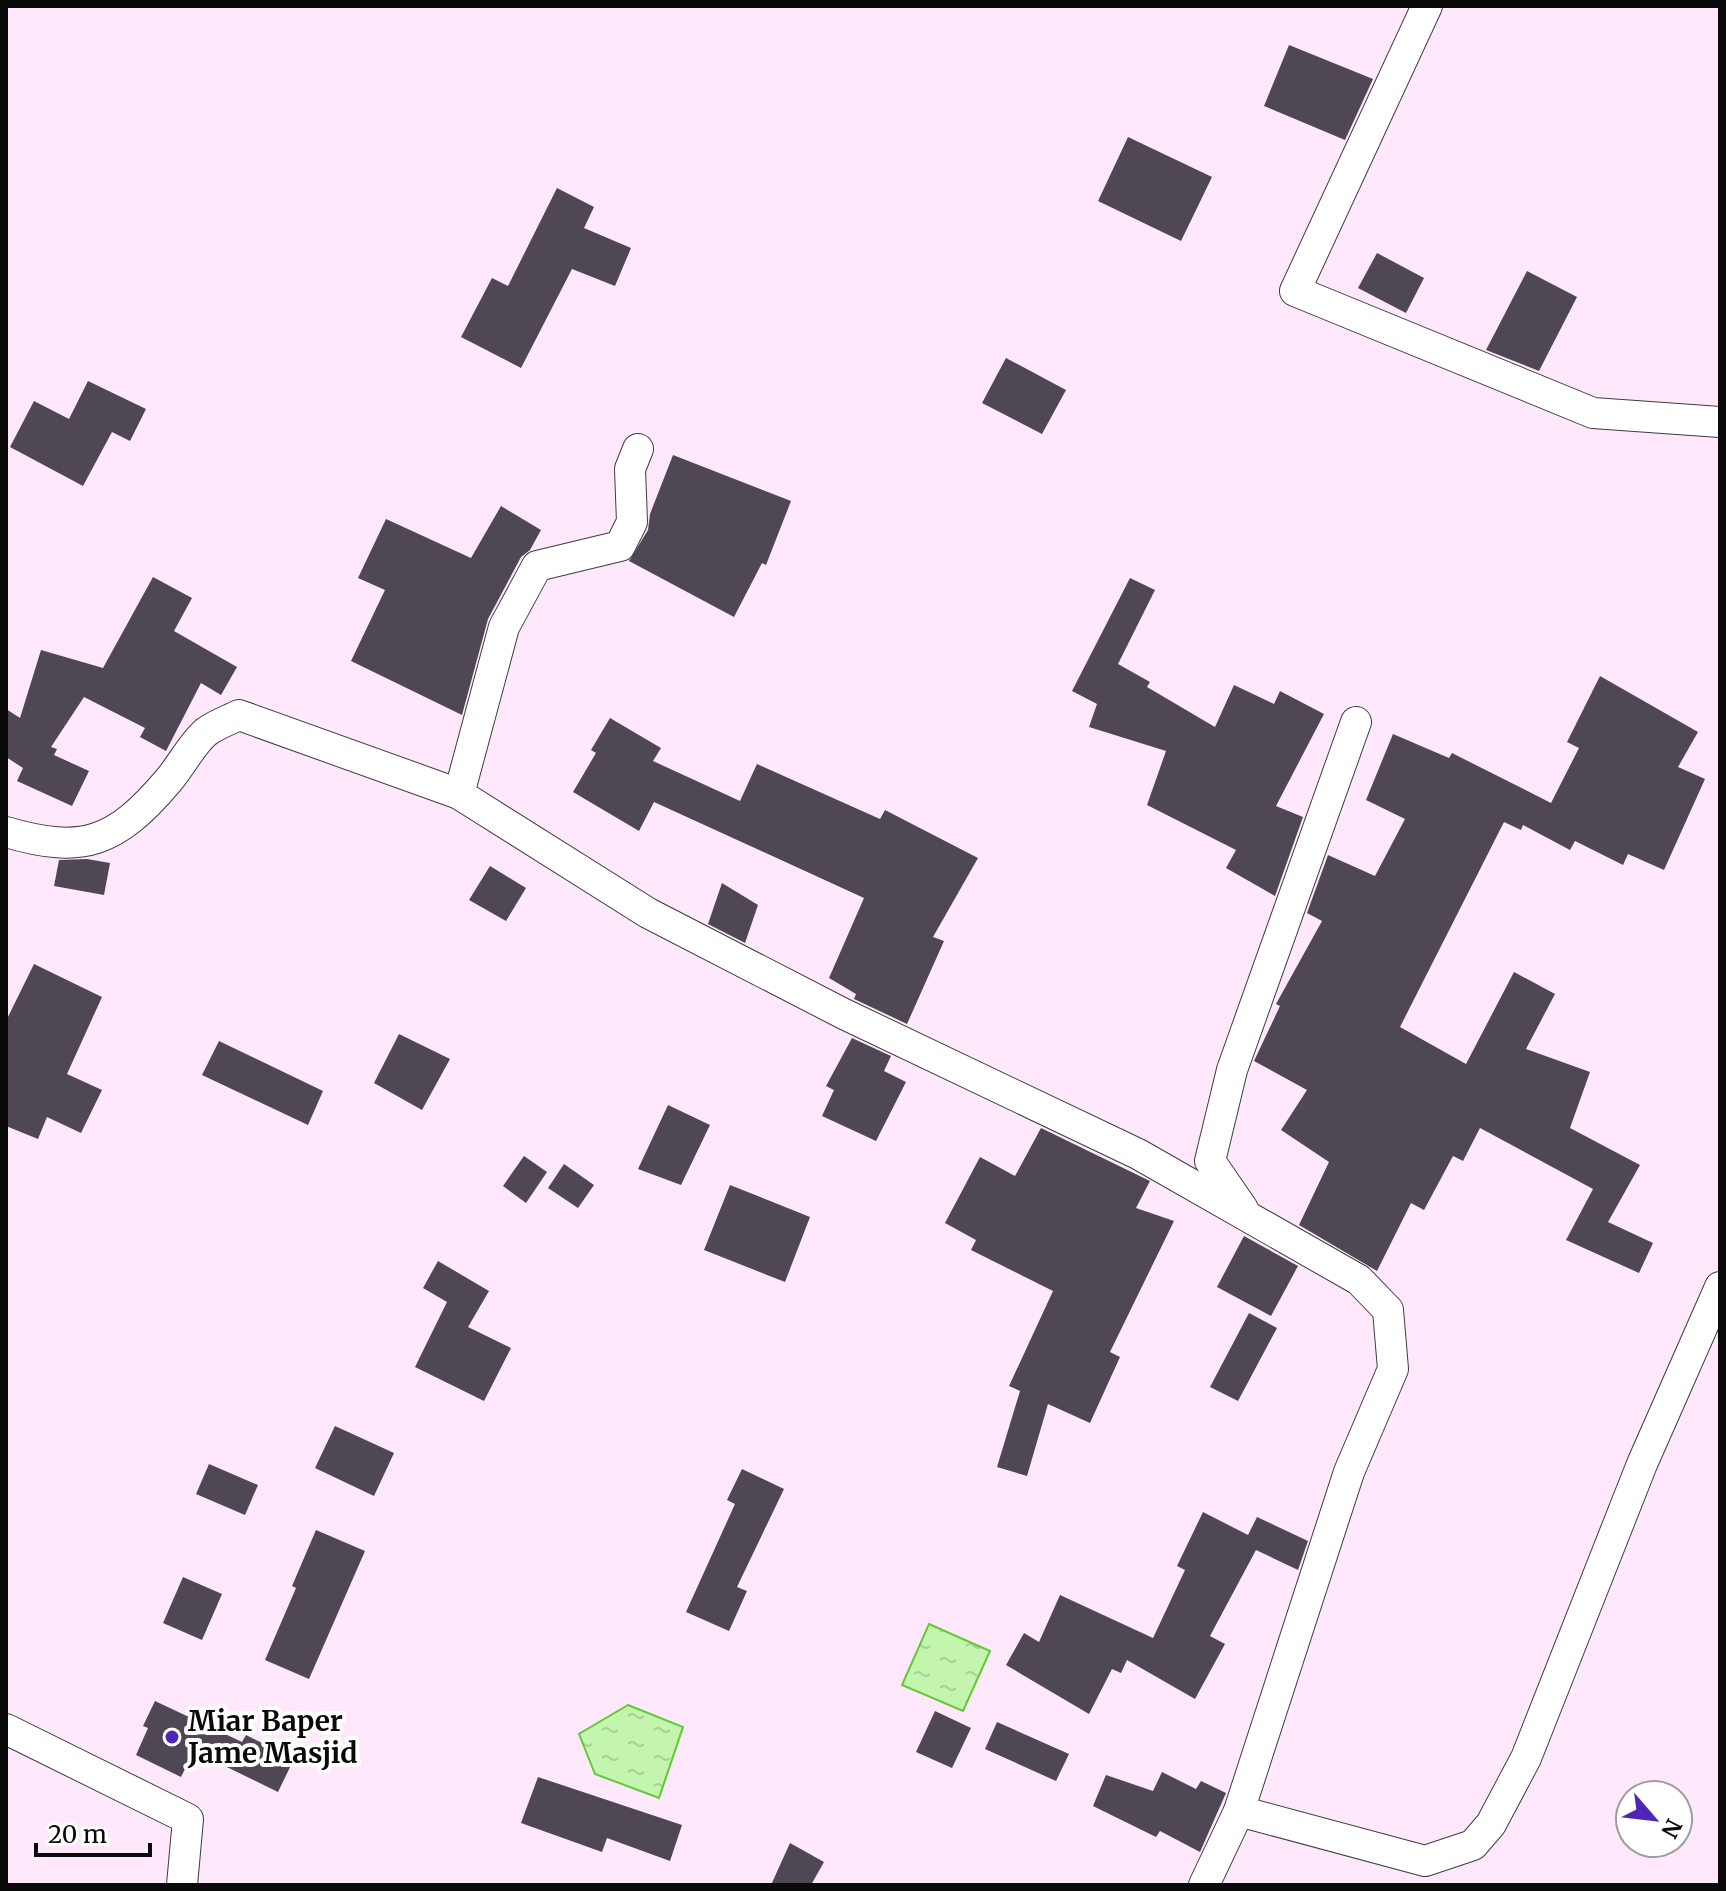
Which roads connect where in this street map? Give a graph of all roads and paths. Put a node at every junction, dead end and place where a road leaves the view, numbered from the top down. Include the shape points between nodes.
1 (1427, 6) edge
2 (1720, 422) edge
3 (638, 449) dead end
4 (1356, 722) dead end
5 (459, 794) junction
6 (6, 832) edge
7 (1249, 1217) junction
8 (1720, 1287) edge
9 (6, 1729) edge
10 (1239, 1811) junction
11 (182, 1885) edge
12 (1204, 1885) edge

1 - 2 street via 1295,291 1593,413
3 - 5 street via 630,469 632,522 620,546 537,566 504,627
4 - 7 street via 1232,1070 1210,1161
5 - 6 street via 239,715 206,732 127,825 82,844
5 - 7 street via 648,913 844,1014 1138,1154
7 - 10 street via 1359,1280 1388,1310 1393,1369 1349,1472
8 - 10 street via 1642,1464 1526,1758 1491,1824 1473,1845 1425,1861
9 - 11 street via 188,1819
10 - 12 street

